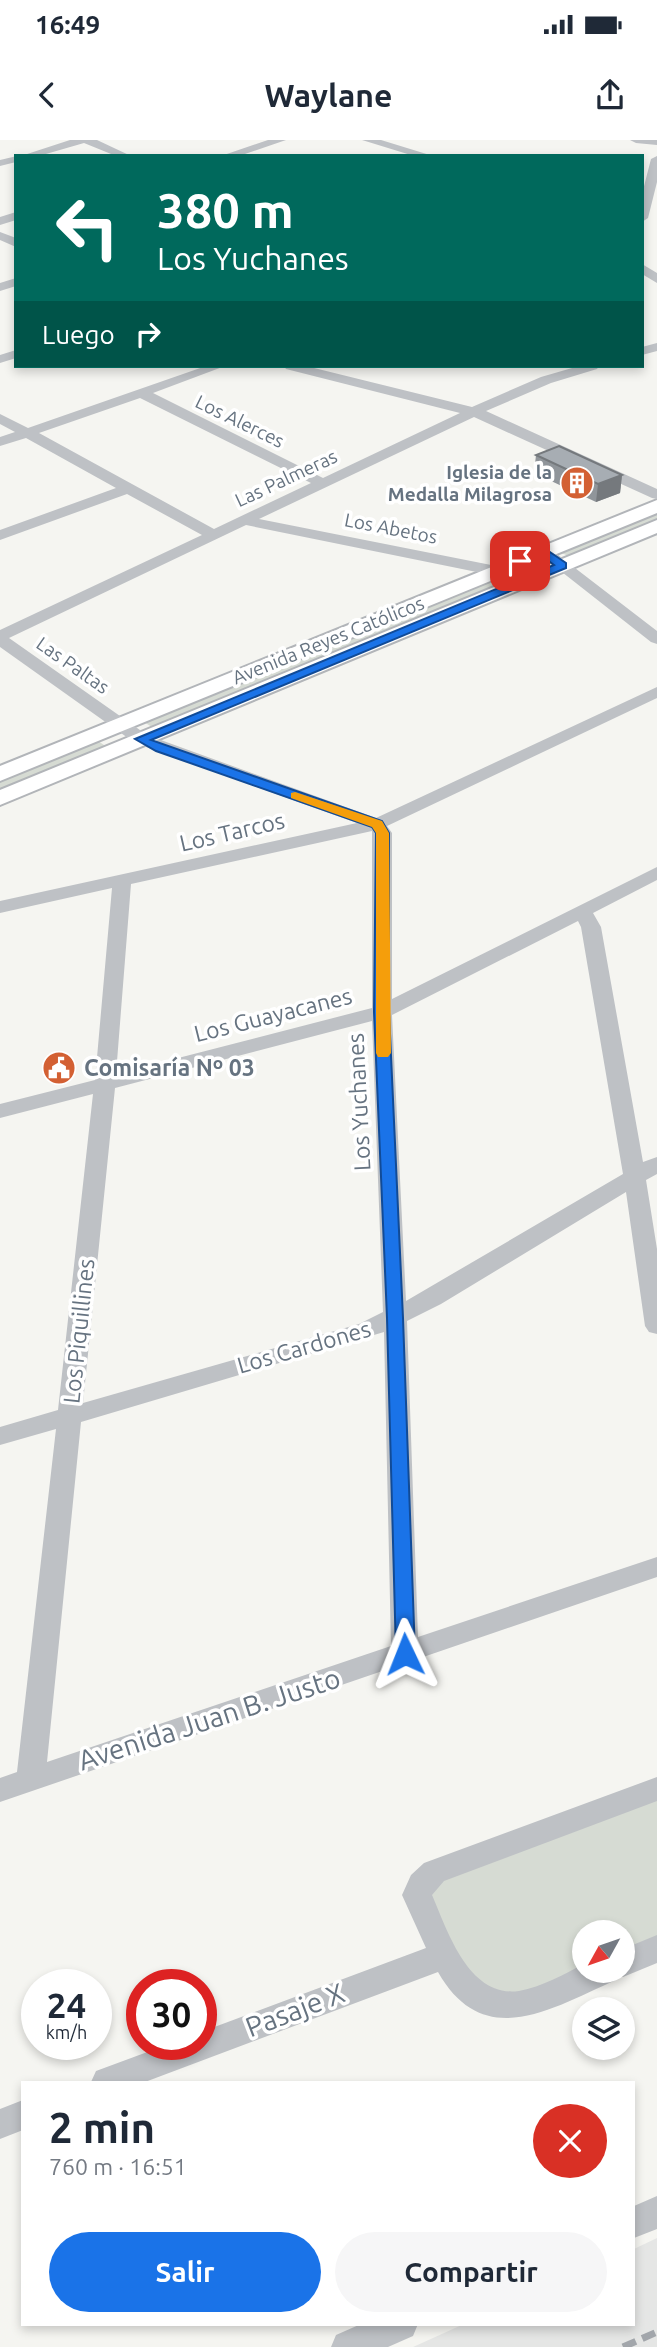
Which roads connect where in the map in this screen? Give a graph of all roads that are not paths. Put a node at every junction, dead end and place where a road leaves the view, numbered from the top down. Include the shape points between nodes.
1 (85, 140) edge
2 (280, 140) edge
3 (368, 140) edge
4 (636, 140) edge
5 (657, 142) edge
6 (33, 154) edge
7 (122, 154) edge
8 (233, 154) edge
9 (417, 154) edge
10 (657, 159) edge
11 (648, 190) edge
12 (644, 209) edge
13 (212, 368) edge
14 (299, 368) edge
15 (585, 368) edge
16 (141, 393) junction
17 (475, 411) junction
18 (0, 418) edge
19 (25, 433) junction
20 (0, 442) edge
21 (322, 483) junction
22 (126, 489) junction
23 (657, 495) edge
24 (657, 506) edge
25 (242, 520) junction
26 (657, 526) edge
27 (212, 534) junction
28 (0, 535) edge
29 (544, 551) junction
30 (562, 565) junction
31 (496, 570) junction
32 (531, 578) junction
33 (0, 637) edge
34 (657, 639) edge
35 (657, 692) edge
36 (121, 725) junction
37 (141, 739) junction
38 (0, 774) edge
39 (0, 798) edge
40 (377, 824) junction
41 (657, 873) edge
42 (122, 882) junction
43 (0, 907) edge
44 (582, 911) junction
45 (382, 1012) junction
46 (105, 1083) junction
47 (0, 1111) edge
48 (657, 1164) edge
49 (635, 1177) junction
50 (395, 1318) junction
51 (657, 1326) edge
52 (71, 1414) junction
53 (0, 1436) edge
54 (657, 1567) edge
55 (405, 1654) junction
56 (31, 1778) junction
57 (657, 1789) edge
58 (0, 1790) edge
59 (657, 1950) edge
60 (445, 1955) junction
61 (635, 1958) edge
62 (574, 1983) edge
63 (110, 2081) edge
64 (21, 2116) edge
65 (0, 2124) edge
66 (657, 2212) edge
67 (635, 2222) edge
68 (396, 2326) edge
69 (348, 2347) edge

1 - 6 street
1 - 7 street
2 - 8 street
3 - 9 street
4 - 5 street
10 - 11 street
11 - 12 street
13 - 16 street
14 - 17 street
15 - 17 street, Las Palmeras
16 - 19 street
16 - 21 street, Los Alerces
17 - 21 street, Las Palmeras
17 - 23 street
18 - 19 street
19 - 20 street
19 - 22 street
21 - 25 street, Las Palmeras
22 - 27 street
22 - 28 street
24 - 29 main road, Avenida Reyes Católicos
25 - 27 street, Las Palmeras
25 - 31 street, Los Abetos
26 - 30 main road, Avenida Reyes Católicos
27 - 33 street, Las Palmeras
29 - 30 street
29 - 31 main road, Avenida Reyes Católicos
30 - 32 main road, Avenida Reyes Católicos
30 - 34 street
31 - 32 street, Los Abetos
31 - 36 main road, Avenida Reyes Católicos
32 - 37 main road, Avenida Reyes Católicos
33 - 36 street, Las Paltas
35 - 40 street, Los Tarcos
36 - 37 street
36 - 38 main road, Avenida Reyes Católicos
37 - 39 main road, Avenida Reyes Católicos
37 - 40 street
40 - 42 street, Los Tarcos
40 - 45 street, Los Yuchanes via 383,833
41 - 44 street, Los Guayacanes
42 - 43 street, Los Tarcos
42 - 46 street, Los Piquillines
44 - 45 street, Los Guayacanes
44 - 49 street via 591,927
45 - 46 street, Los Guayacanes
45 - 50 street, Los Yuchanes
46 - 47 street, Los Guayacanes
46 - 52 street, Los Piquillines
48 - 49 street, Los Cardones
49 - 50 street, Los Cardones
49 - 51 street
50 - 52 street, Los Cardones via 368,1330
50 - 55 street, Los Yuchanes
52 - 53 street, Los Cardones
52 - 56 street, Los Piquillines
54 - 55 street, Avenida Juan B. Justo
55 - 56 street, Avenida Juan B. Justo
56 - 58 street, Avenida Juan B. Justo
57 - 60 street via 433,1872 417,1895
59 - 61 street
60 - 62 street via 463,1984 489,2004 521,2005
60 - 63 street, Pasaje X
64 - 65 street
66 - 67 street
68 - 69 street

